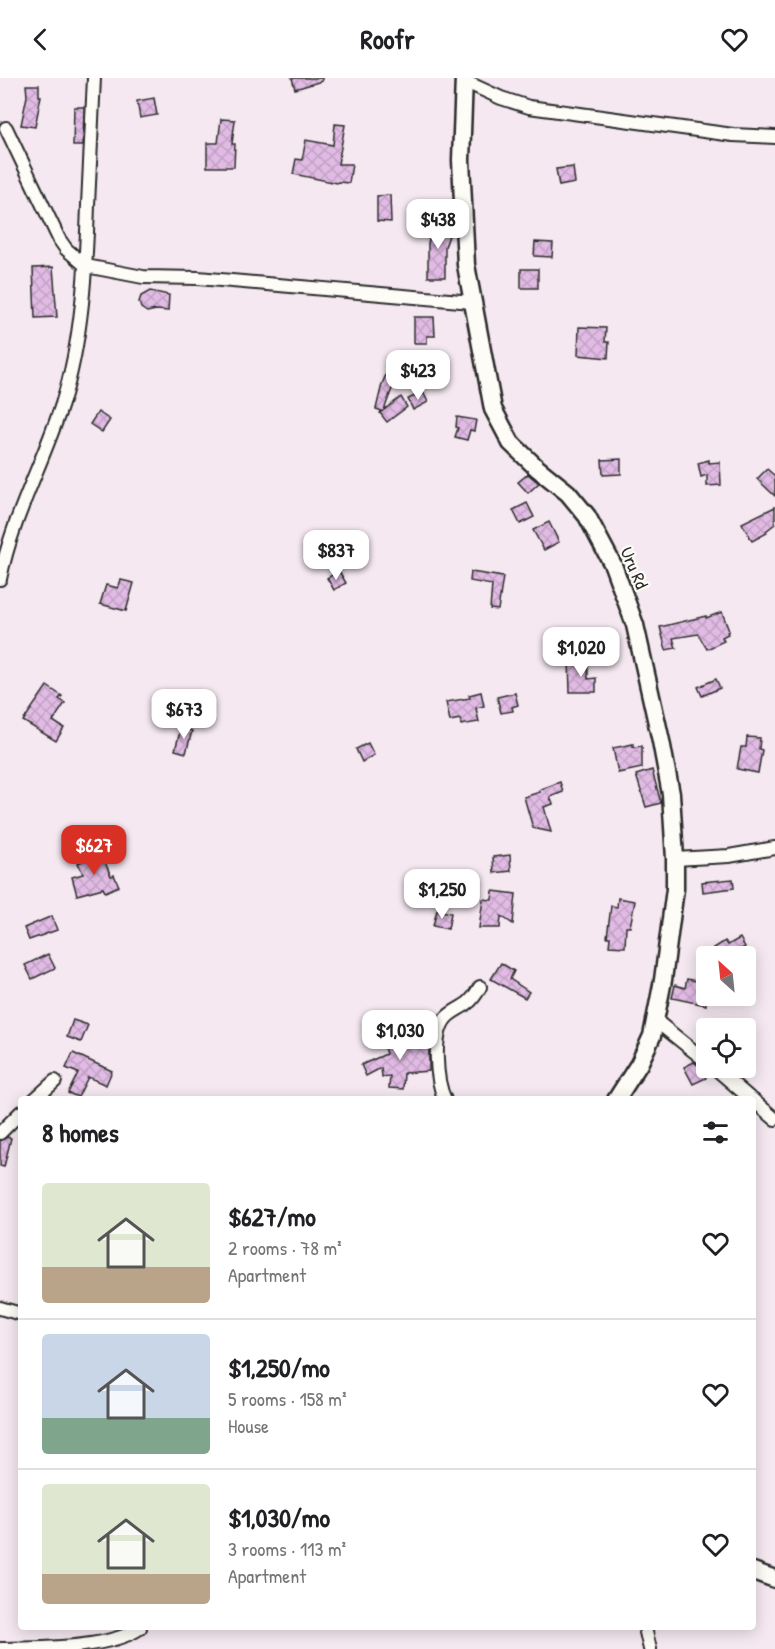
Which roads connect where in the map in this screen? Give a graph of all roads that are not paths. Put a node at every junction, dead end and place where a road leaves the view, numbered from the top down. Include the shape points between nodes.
1 (94, 78) edge
2 (464, 80) edge
3 (6, 128) dead end
4 (775, 137) edge
5 (86, 266) junction
6 (472, 302) junction
7 (0, 579) edge
8 (775, 848) edge
9 (675, 860) junction
10 (480, 987) dead end
11 (655, 1020) junction
12 (696, 1052) edge
13 (727, 1078) edge
14 (55, 1081) dead end
15 (38, 1096) edge
16 (444, 1096) edge
17 (619, 1096) edge
18 (748, 1096) edge
19 (756, 1103) edge
20 (18, 1115) edge
21 (775, 1119) edge
22 (0, 1133) edge
23 (0, 1308) edge
24 (18, 1313) edge
25 (756, 1572) edge
26 (775, 1579) edge
27 (138, 1630) edge
28 (645, 1630) edge
29 (0, 1649) edge
30 (650, 1649) edge

1 - 5 street
2 - 4 street via 529,107 733,135
2 - 6 street, Uru Rd via 461,160 466,265
3 - 5 street via 59,239
5 - 6 street via 143,277 198,278
5 - 7 street via 77,339 63,403 18,516
6 - 9 street, Uru Rd via 493,409 511,443 568,493 587,516 613,565 635,625 671,794
8 - 9 street
9 - 11 street, Uru Rd via 675,889
10 - 16 street via 471,1001 446,1018 440,1029 437,1047
11 - 12 street
11 - 17 street, Uru Rd via 639,1064
13 - 18 street
14 - 15 street
19 - 21 street
20 - 22 street
23 - 24 street
25 - 26 street
27 - 29 street via 113,1642 89,1646
28 - 30 street

